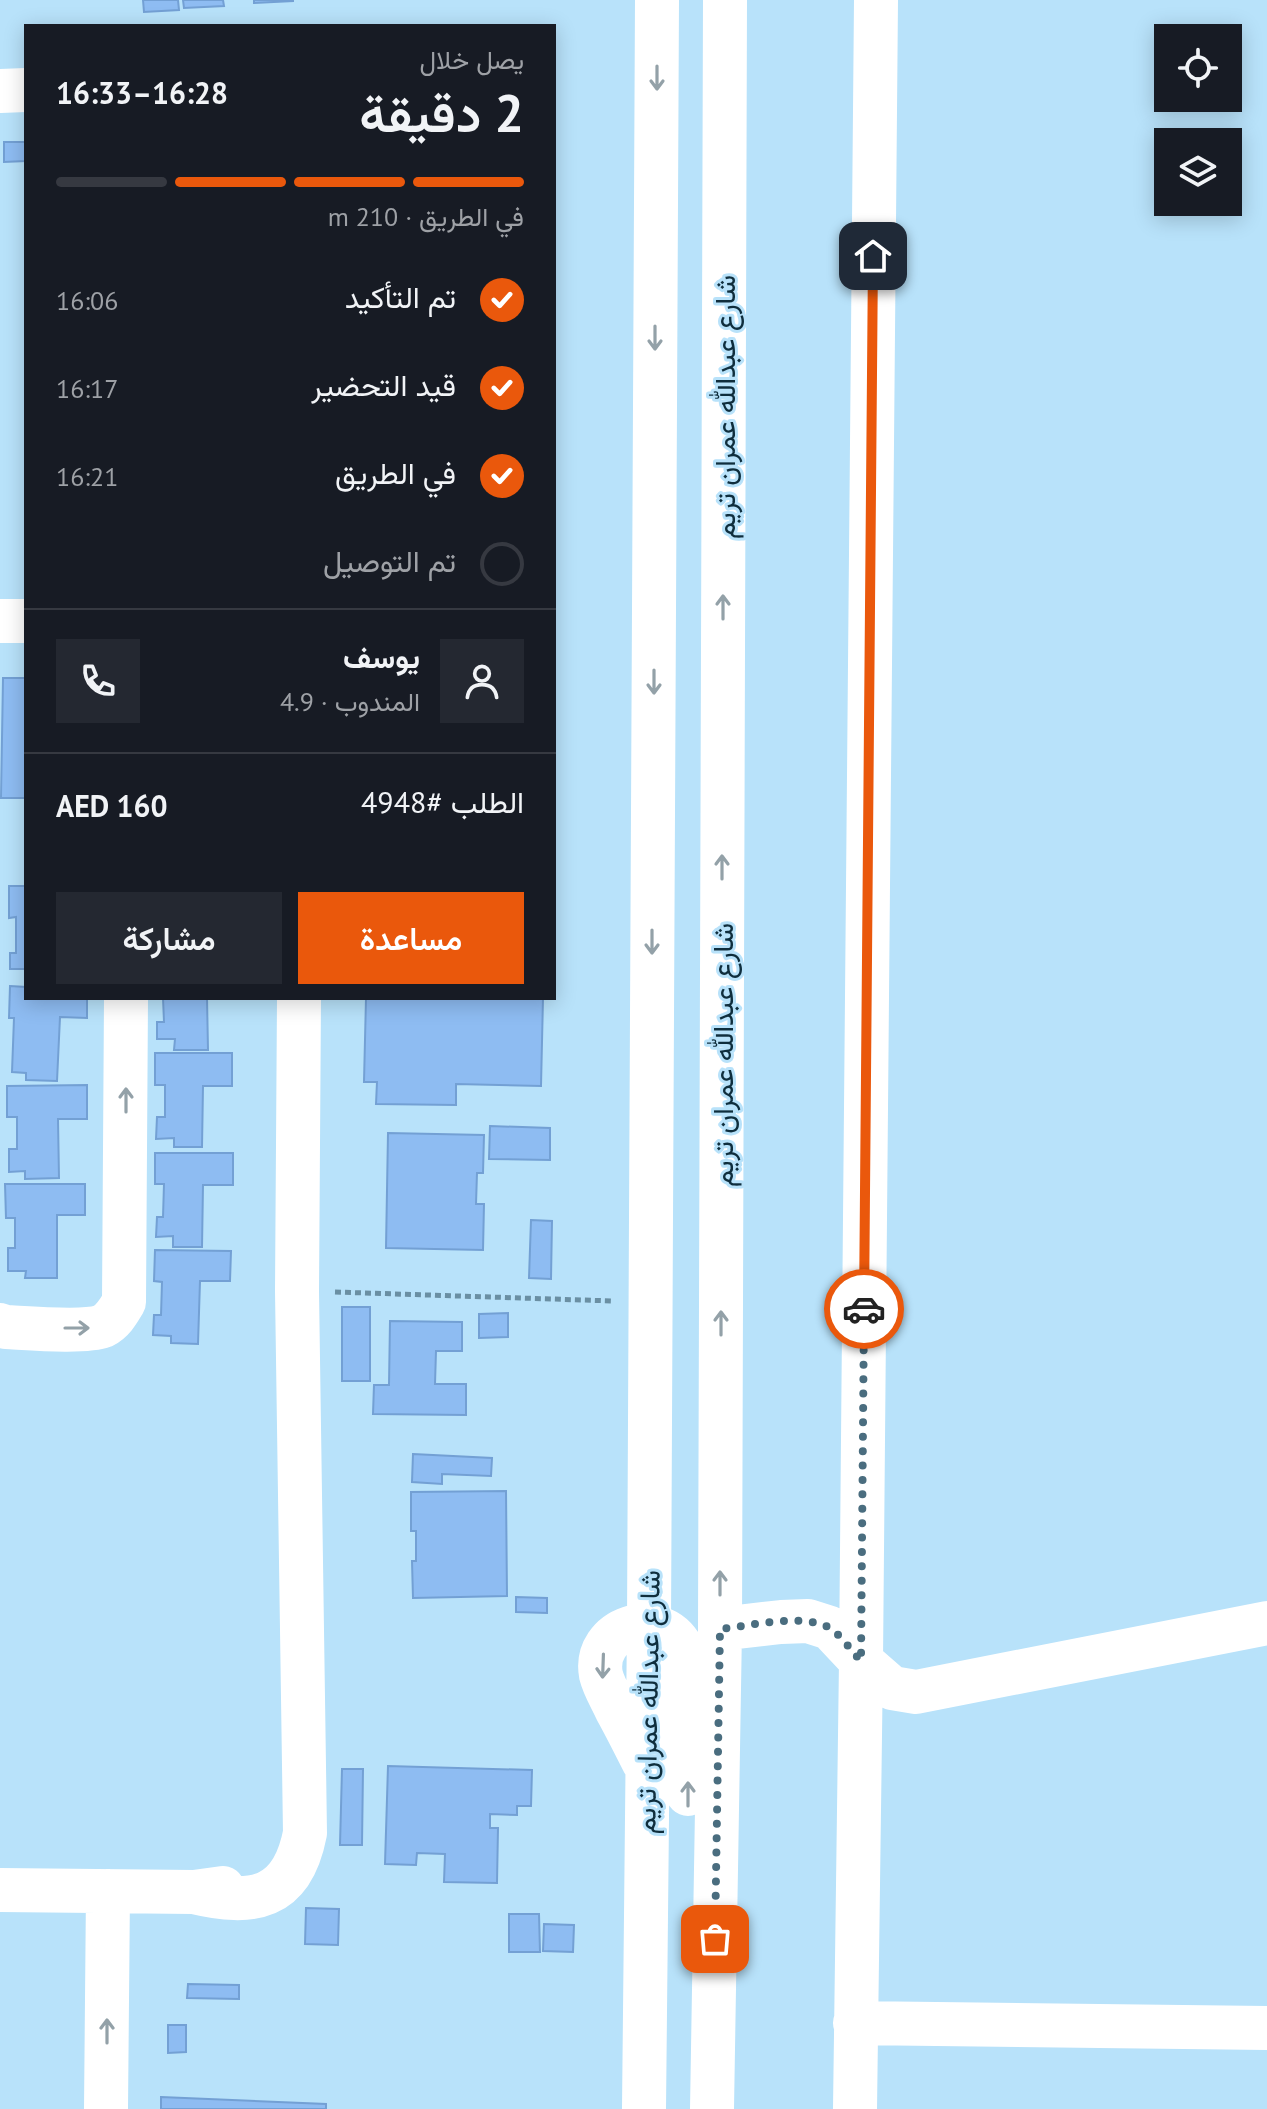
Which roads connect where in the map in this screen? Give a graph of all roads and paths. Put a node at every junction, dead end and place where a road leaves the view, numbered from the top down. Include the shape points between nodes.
1 (657, 0) edge
2 (725, 0) edge
3 (876, 0) edge
4 (24, 90) edge
5 (0, 91) edge
6 (0, 621) edge
7 (24, 621) edge
8 (126, 1000) edge
9 (299, 1000) edge
10 (297, 1291) junction
11 (650, 1302) junction
12 (0, 1325) edge
13 (1267, 1623) edge
14 (649, 1624) junction
15 (720, 1629) junction
16 (861, 1661) junction
17 (0, 1890) edge
18 (108, 1891) junction
19 (855, 2023) junction
20 (1267, 2028) edge
21 (712, 2102) edge
22 (106, 2109) edge
23 (644, 2109) edge
24 (855, 2109) edge

1 -> 11 street, شارع عبدالله عمران تريم
15 -> 2 street, شارع عبدالله عمران تريم
3 - 16 street
4 - 5 street
6 - 7 street
12 -> 8 street via 89,1328 104,1325 124,1302
9 - 10 street
10 - 11 path
10 - 18 street via 305,1833 300,1857 278,1885 246,1899
11 - 14 street, شارع عبدالله عمران تريم
13 - 16 street via 916,1692 892,1688
21 -> 14 street via 690,1964 687,1670 683,1649 669,1632
14 -> 23 street, شارع عبدالله عمران تريم
15 - 16 street via 808,1621 830,1628
15 - 21 street, شارع عبدالله عمران تريم
16 - 19 street
17 - 18 street
22 -> 18 street
19 - 20 street
19 - 24 street

